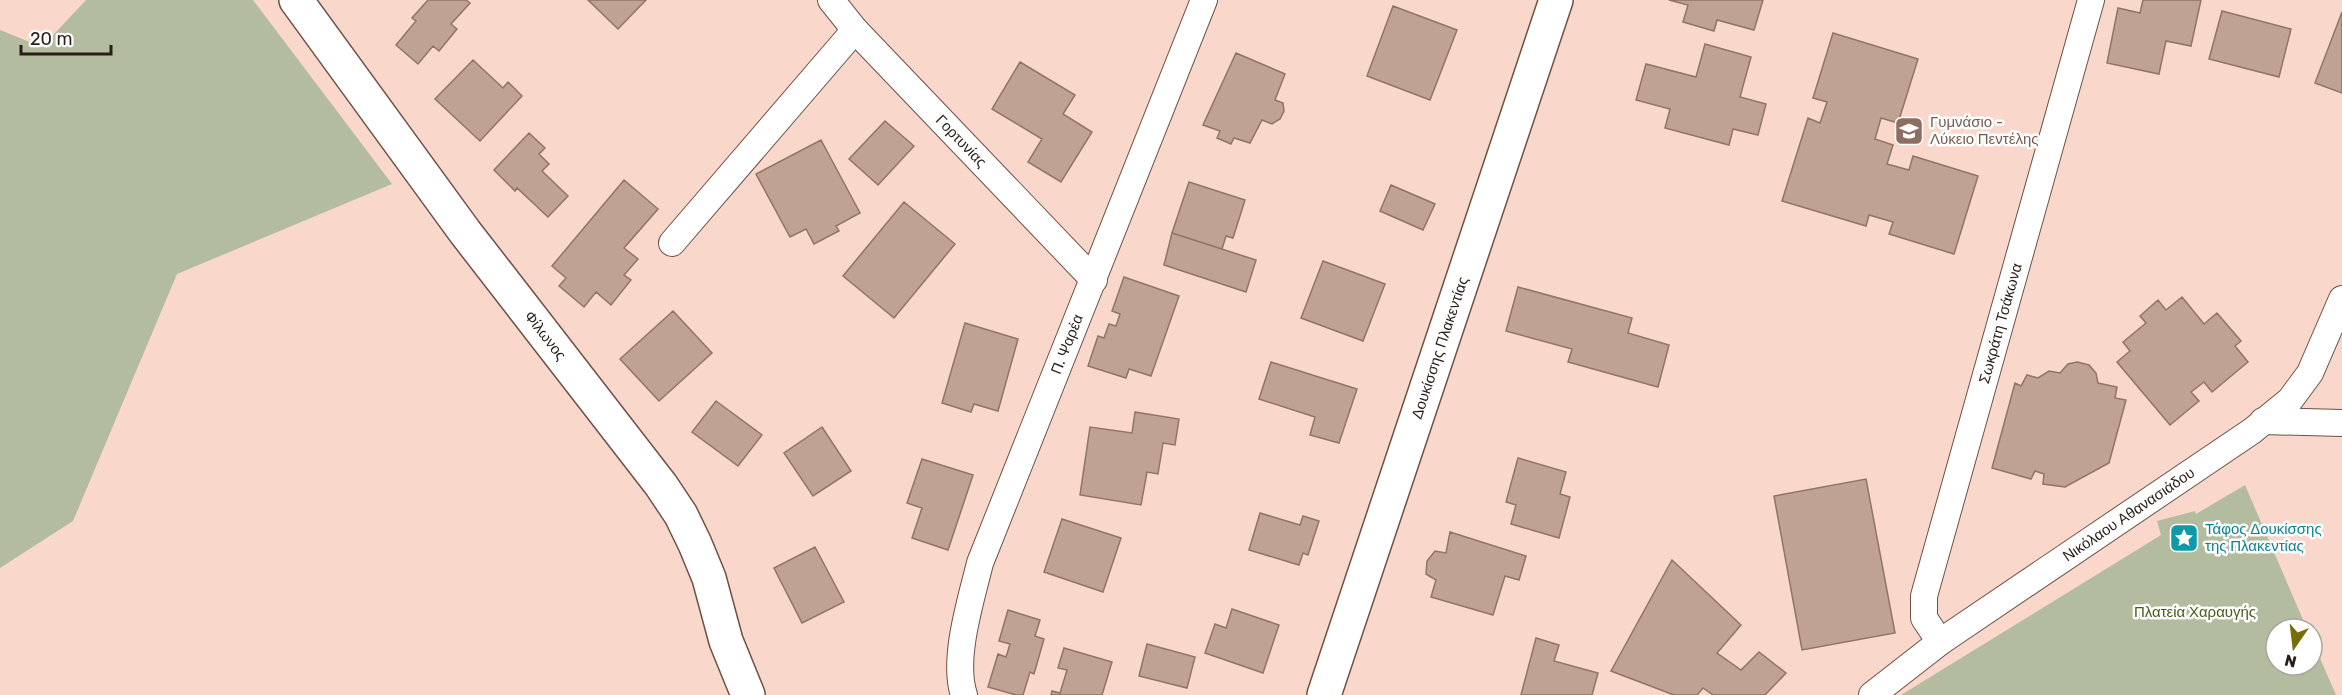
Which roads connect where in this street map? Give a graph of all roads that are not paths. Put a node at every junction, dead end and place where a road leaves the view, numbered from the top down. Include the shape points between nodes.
1 (297, 0) edge
2 (831, 0) edge
3 (1204, 0) edge
4 (1556, 0) edge
5 (2091, 0) edge
6 (855, 30) junction
7 (672, 243) dead end
8 (1094, 280) junction
9 (2342, 299) edge
10 (2263, 421) junction
11 (2342, 423) edge
12 (1940, 642) junction
13 (748, 695) edge
14 (964, 695) edge
15 (1324, 695) edge
16 (1872, 695) edge

1 - 13 main road, Φίλωνος via 465,232 681,514 709,578 726,641
2 - 6 street, Γορτυνίας
3 - 8 street, Π. Ψαρέα
4 - 15 main road, Δουκίσσης Πλακεντίας
5 - 12 street, Σωκράτη Τσάκωνα via 1924,596 1924,618
6 - 7 street
6 - 8 street, Γορτυνίας
8 - 14 street, Π. Ψαρέα via 980,563 964,627 960,682
9 - 10 street, Νικόλαου Αθανασιάδου via 2310,373 2290,400
10 - 11 street
10 - 12 street, Νικόλαου Αθανασιάδου
12 - 16 street, Νικόλαου Αθανασιάδου

